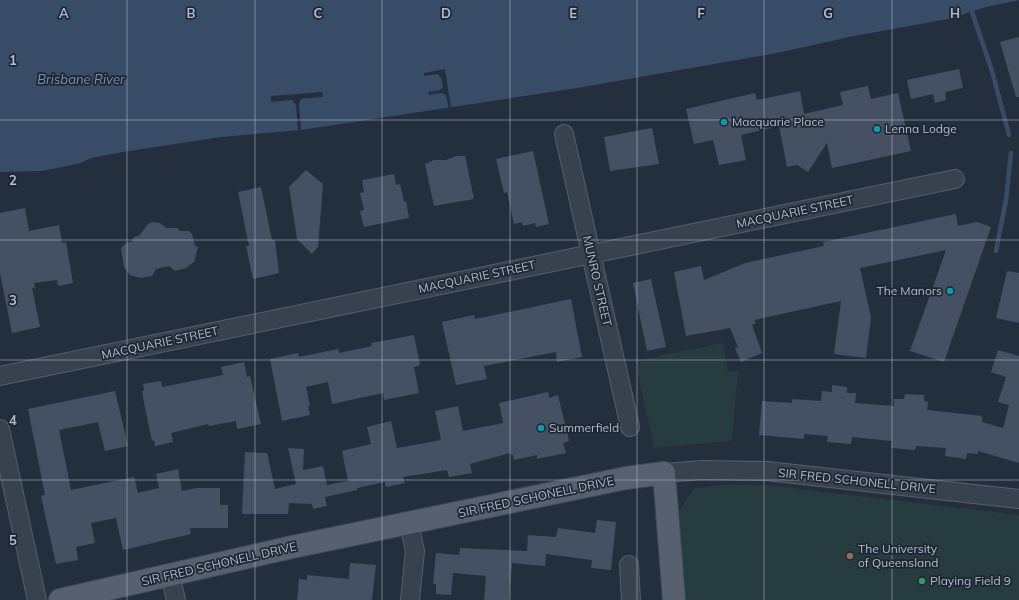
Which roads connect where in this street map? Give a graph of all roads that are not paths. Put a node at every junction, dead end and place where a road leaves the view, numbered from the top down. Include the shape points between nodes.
1 (564, 134) dead end
2 (955, 179) dead end
3 (591, 253) junction
4 (0, 376) edge
5 (630, 427) dead end
6 (0, 429) edge
7 (664, 473) junction
8 (1019, 499) edge
9 (409, 523) junction
10 (629, 565) dead end
11 (170, 575) junction
12 (36, 600) edge
13 (60, 600) edge
14 (176, 600) edge
15 (410, 600) edge
16 (632, 600) edge
17 (674, 600) edge

1 - 3 street, MUNRO STREET
2 - 3 street, MACQUARIE STREET
3 - 4 street, MACQUARIE STREET
3 - 5 street, MUNRO STREET
6 - 12 street
7 - 8 street, SIR FRED SCHONELL DRIVE via 702,470 767,471
7 - 9 main road, SIR FRED SCHONELL DRIVE via 626,478
7 - 17 main road
9 - 11 main road, SIR FRED SCHONELL DRIVE
9 - 15 street via 415,556
10 - 16 street
11 - 13 main road, SIR FRED SCHONELL DRIVE
11 - 14 street

